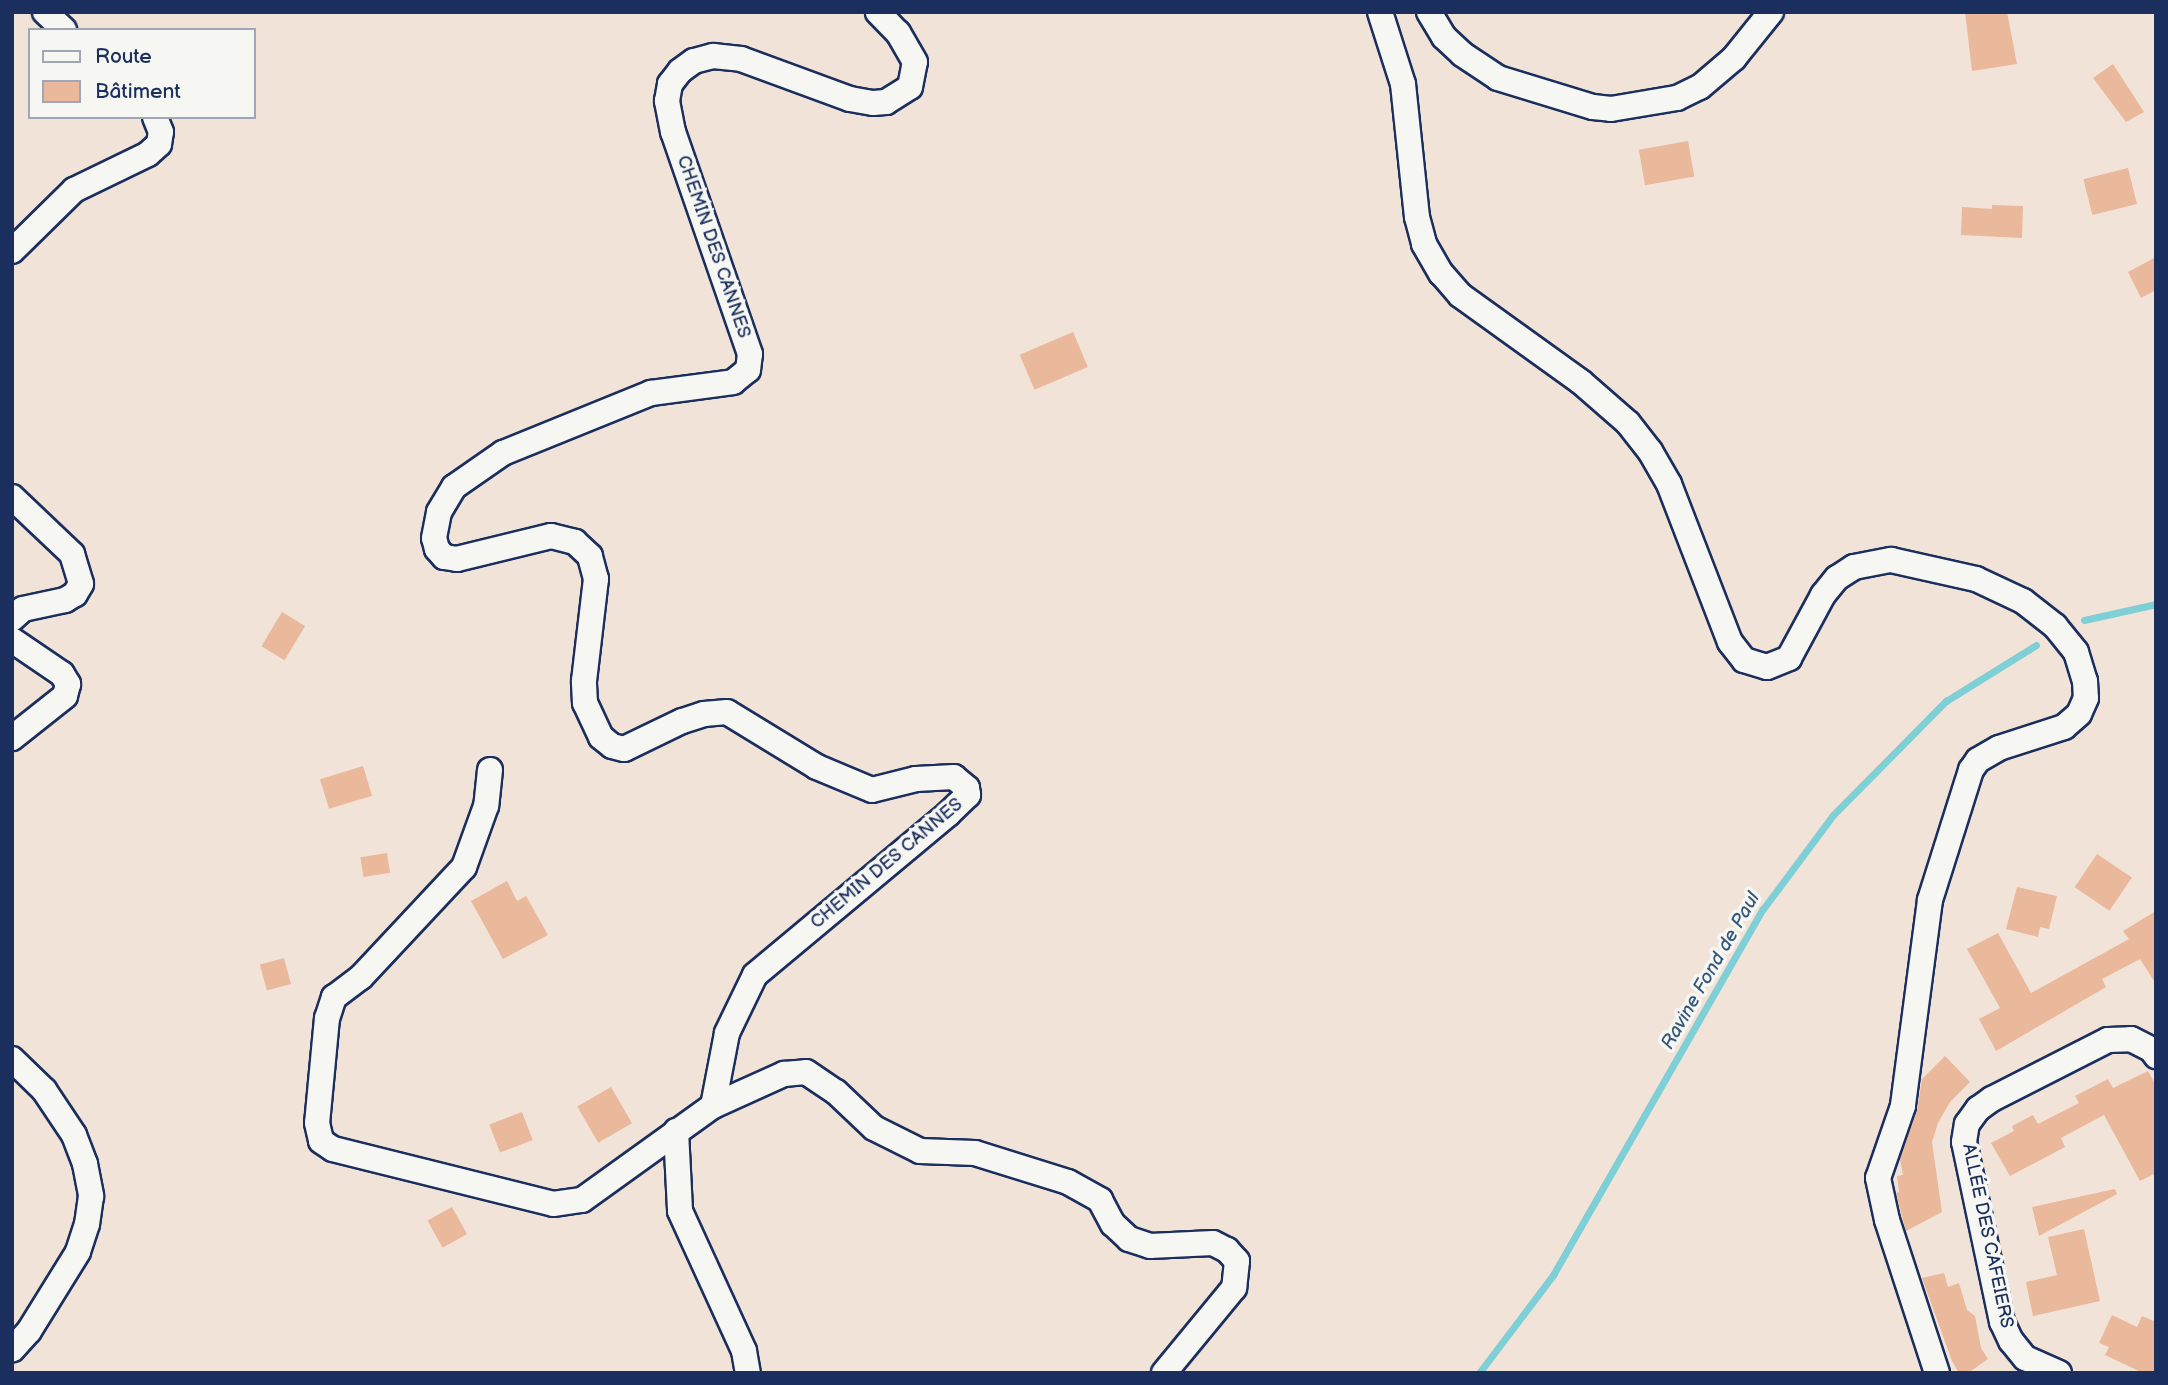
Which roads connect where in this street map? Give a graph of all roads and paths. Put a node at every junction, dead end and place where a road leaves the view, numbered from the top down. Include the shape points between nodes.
1 (45, 12) edge
2 (878, 12) edge
3 (1380, 12) edge
4 (1429, 12) edge
5 (1771, 12) edge
6 (62, 28) edge
7 (156, 119) edge
8 (12, 251) edge
9 (12, 496) edge
10 (12, 619) edge
11 (12, 640) edge
12 (12, 738) edge
13 (490, 770) dead end
14 (2156, 1056) edge
15 (12, 1059) edge
16 (713, 1106) junction
17 (676, 1132) junction
18 (12, 1350) edge
19 (748, 1373) edge
20 (1164, 1373) edge
21 (1937, 1373) edge
22 (2059, 1373) edge

1 - 6 street
2 - 16 street, CHEMIN DES CANNES via 898,33 915,62 910,87 886,102 850,99 741,59 713,56 694,61 670,84 667,101 673,132 750,354 748,370 733,382 651,394 503,453 454,487 439,512 434,538 444,557 457,559 551,536 575,542 590,555 596,579 585,703 601,737 612,746 624,749 682,720 727,712 817,767 872,790 916,779 954,777 967,788 968,795 948,814 755,975 727,1033
3 - 21 street via 1403,84 1424,244 1460,295 1581,382 1628,423 1650,451 1669,484 1730,642 1744,660 1767,667 1789,658 1837,578 1854,567 1891,560 1976,579 2023,601 2056,626 2076,652 2086,698 2079,714 2064,727 1999,748 1978,760 1966,783 1930,900 1902,1106 1878,1178 1887,1220
4 - 5 street via 1444,37 1498,78 1611,109 1677,99 1700,86 1734,58
7 - 8 street via 162,132 159,144 74,190
9 - 10 street via 72,554 81,584 65,600 23,609
11 - 12 street via 62,674 68,684 65,696
13 - 17 street via 486,806 464,867 361,977 334,997 327,1018 317,1123 321,1141 333,1149 554,1204 582,1200
14 - 22 street, ALLÉE DES CAFEIERS via 2131,1039 2108,1040 1992,1099 1967,1124 1966,1151 2002,1322 2025,1358
15 - 18 street via 44,1090 74,1135 91,1196 78,1252
16 - 17 street
16 - 20 street via 784,1074 806,1072 836,1091 873,1128 920,1151 975,1153 1068,1182 1100,1200 1113,1224 1140,1243 1191,1246 1213,1242 1227,1250 1237,1261 1234,1288
17 - 19 street via 680,1211 744,1351

